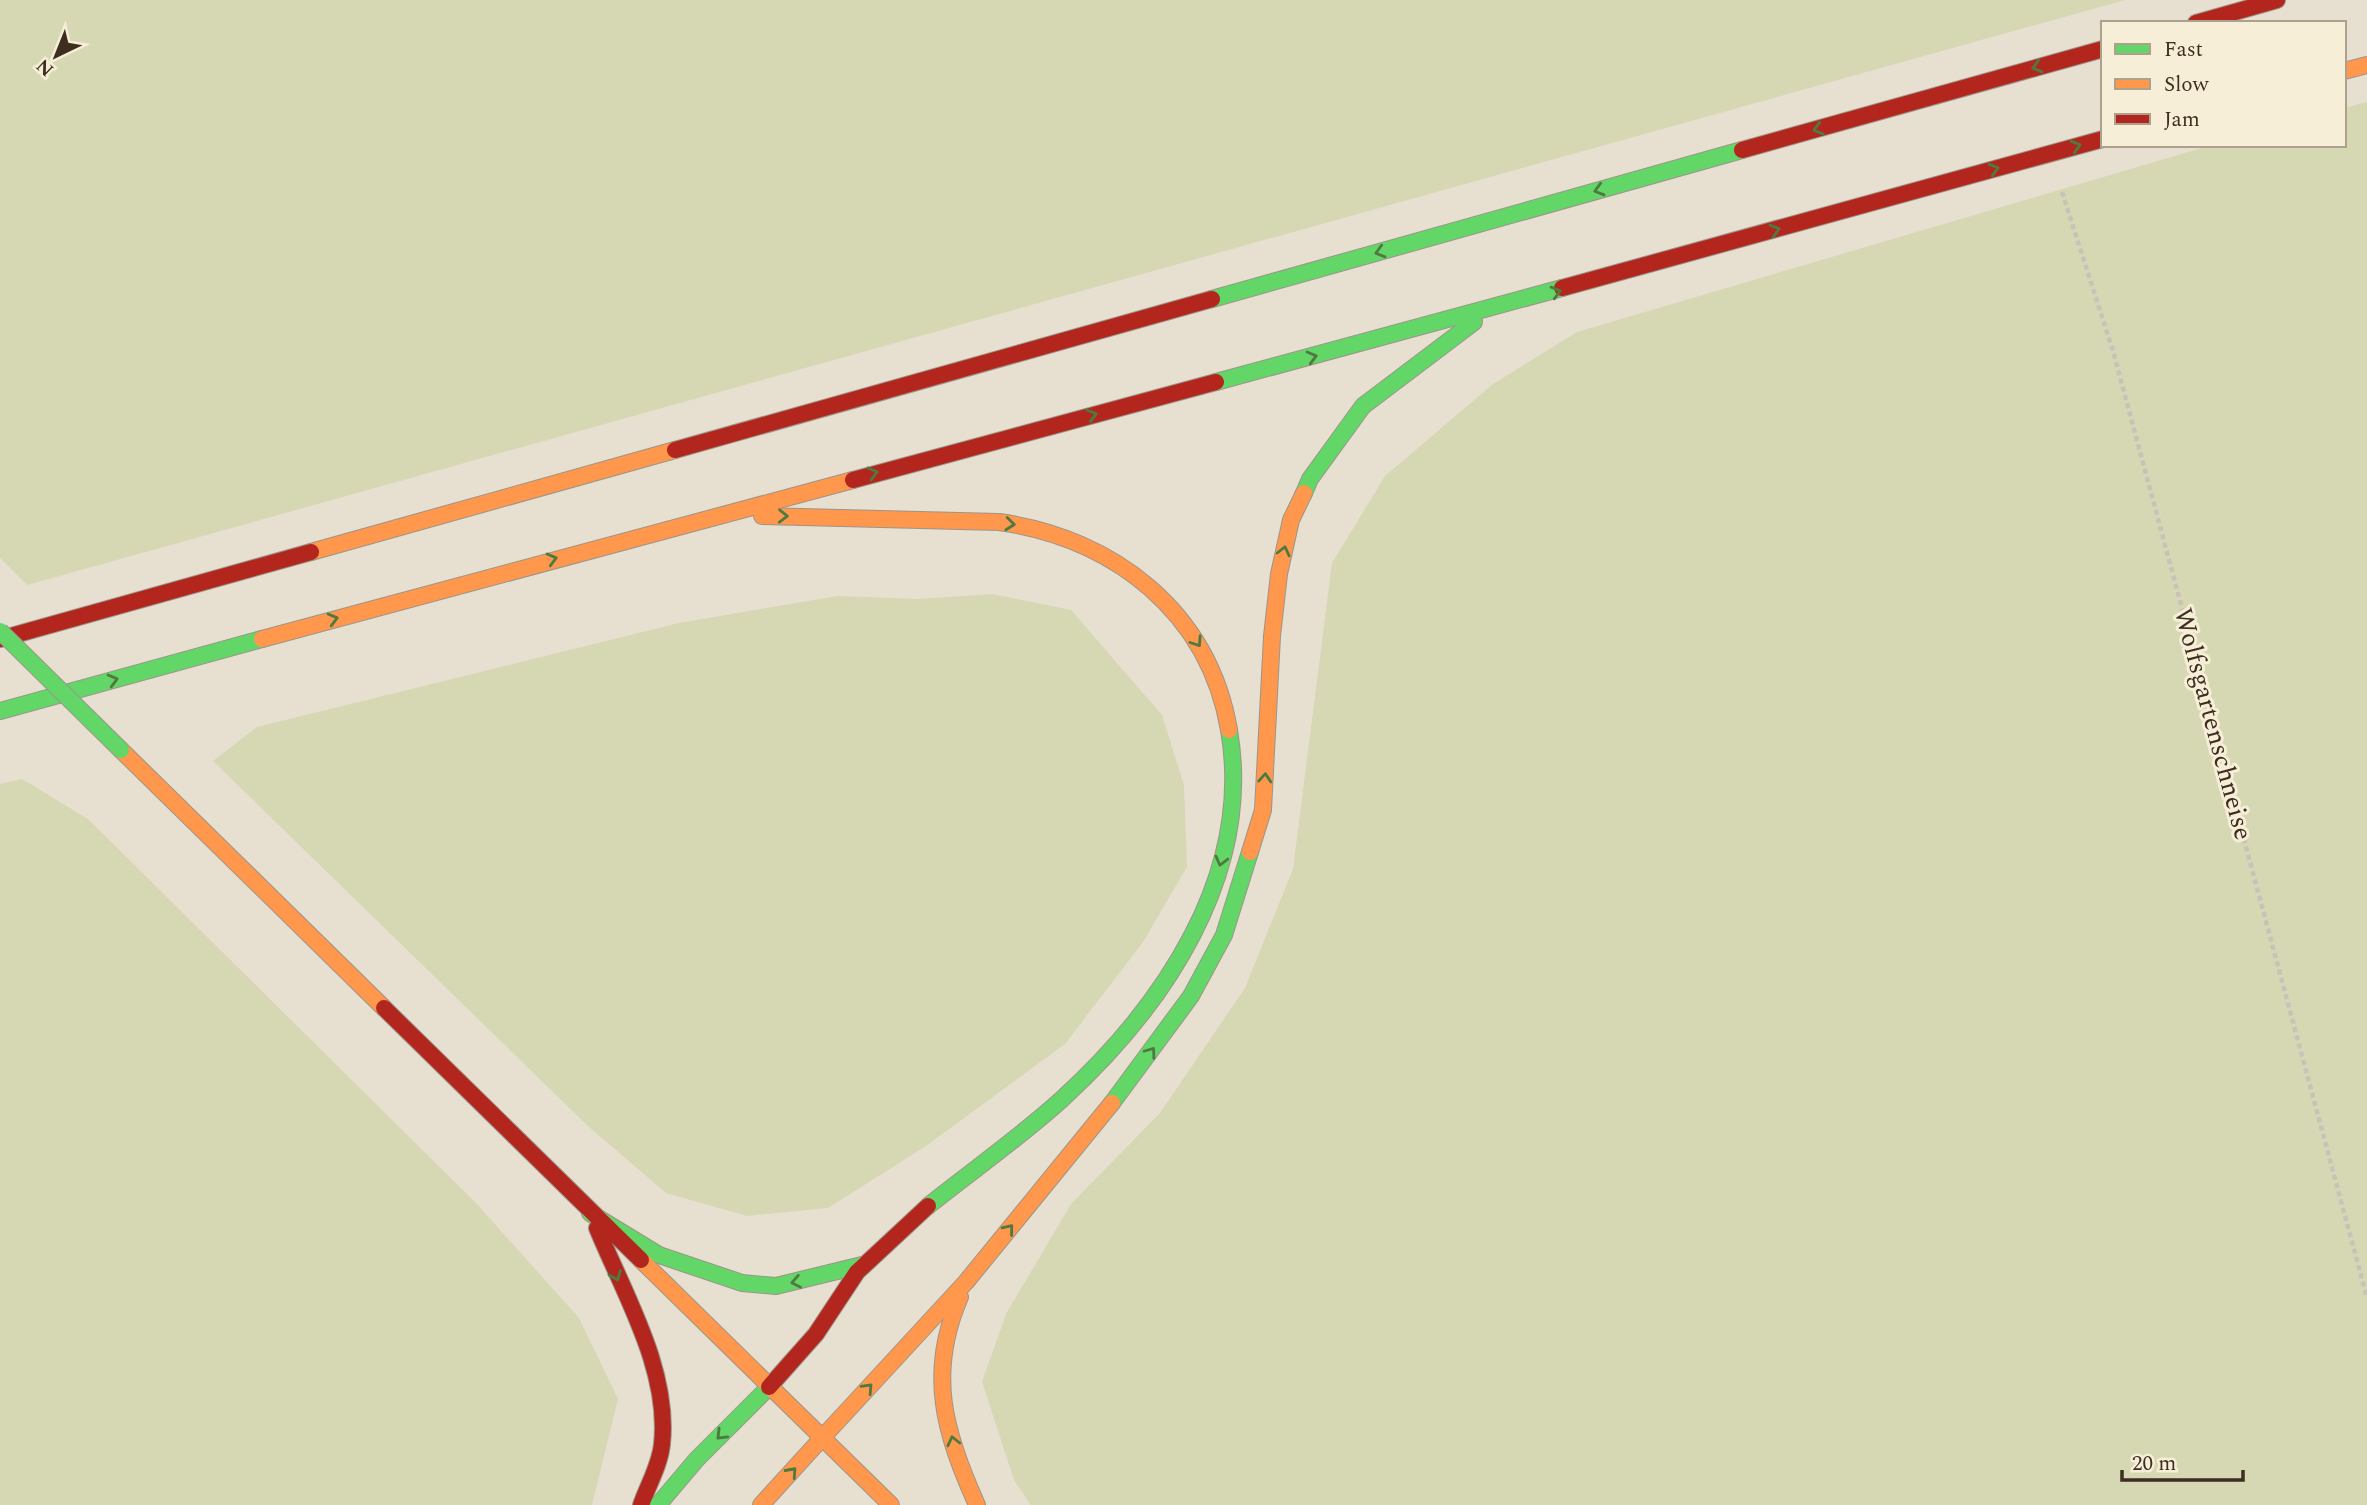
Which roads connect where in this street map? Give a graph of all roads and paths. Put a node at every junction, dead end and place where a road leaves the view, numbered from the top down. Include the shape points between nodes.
1 (2277, 0) edge
2 (2203, 21) edge
3 (2101, 50) edge
4 (2367, 65) edge
5 (2346, 70) edge
6 (2101, 140) edge
7 (2049, 154) junction
8 (1490, 310) junction
9 (714, 515) junction
10 (0, 631) edge
11 (0, 639) edge
12 (0, 710) edge
13 (590, 1213) junction
14 (862, 1265) junction
15 (966, 1282) junction
16 (2367, 1298) edge
17 (769, 1387) junction
18 (822, 1438) junction
19 (641, 1505) edge
20 (659, 1505) edge
21 (761, 1505) edge
22 (891, 1505) edge
23 (976, 1505) edge

1 - 2 main road
3 -> 11 main road
4 - 5 main road
7 -> 6 main road
8 -> 7 main road
7 - 16 path, Wolfsgartenschneise via 2113,351
9 -> 8 main road
15 -> 8 main road via 1153,1051 1191,996 1224,935 1262,810 1279,573 1291,520 1310,479 1363,406
12 -> 9 main road
9 -> 14 main road via 1020,524 1073,542 1123,566 1162,599 1193,636 1211,663 1231,736 1234,780 1221,865 1205,911 1161,990 1099,1061 1027,1130
10 - 13 main road, bridge
14 -> 13 main road via 776,1286 743,1283 659,1255
13 - 17 main road
13 -> 19 main road via 649,1357 662,1401 662,1443
14 - 17 main road via 817,1334
18 -> 15 main road
23 -> 15 main road via 955,1452 943,1398 943,1342
17 - 18 main road
17 -> 20 main road via 697,1459
21 -> 18 main road
18 - 22 main road

